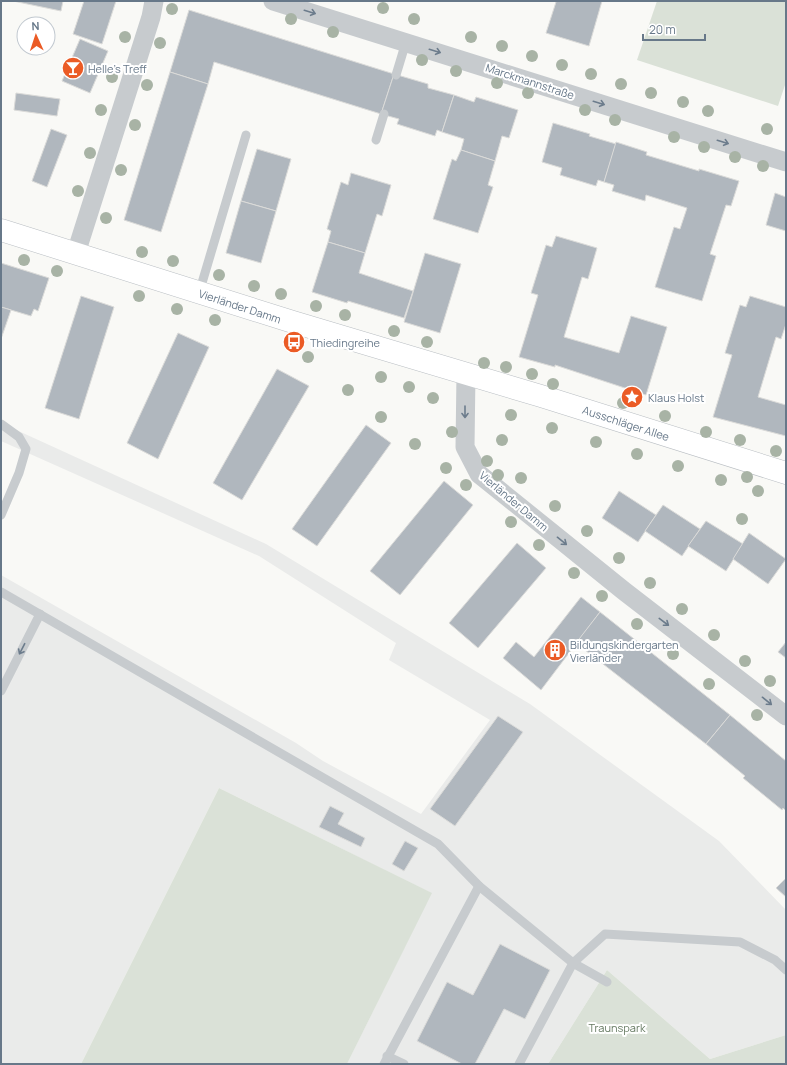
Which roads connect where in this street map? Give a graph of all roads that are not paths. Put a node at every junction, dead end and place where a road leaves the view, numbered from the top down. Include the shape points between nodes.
1 (154, 1) edge
2 (273, 1) edge
3 (406, 42) junction
4 (396, 75) dead end
5 (384, 114) dead end
6 (246, 135) dead end
7 (376, 140) dead end
8 (786, 162) edge
9 (1, 230) edge
10 (76, 253) junction
11 (199, 293) junction
12 (466, 373) junction
13 (1, 424) edge
14 (786, 474) edge
15 (1, 515) edge
16 (1, 592) edge
17 (40, 614) junction
18 (1, 691) edge
19 (786, 716) edge
20 (480, 886) junction
21 (572, 963) junction
22 (786, 970) edge
23 (607, 982) dead end
24 (386, 1060) edge
25 (404, 1064) edge
26 (519, 1064) edge

1 - 10 street
2 -> 3 street, Marckmannstraße
3 - 4 lane
3 -> 8 street, Marckmannstraße
5 - 7 lane
6 - 11 lane
9 - 10 street, Vierländer Damm
10 - 11 street, Vierländer Damm
11 - 12 street, Vierländer Damm
12 - 14 street, Ausschläger Allee
12 -> 19 street, Vierländer Damm via 465,447 479,474 624,591
13 - 15 lane via 19,437 26,448 19,473
16 - 17 lane
17 -> 18 lane
17 - 20 lane via 438,844
20 - 21 lane
20 - 24 lane
21 - 22 lane via 604,934 740,942 775,960
21 - 23 lane
21 - 26 lane
24 - 25 lane

